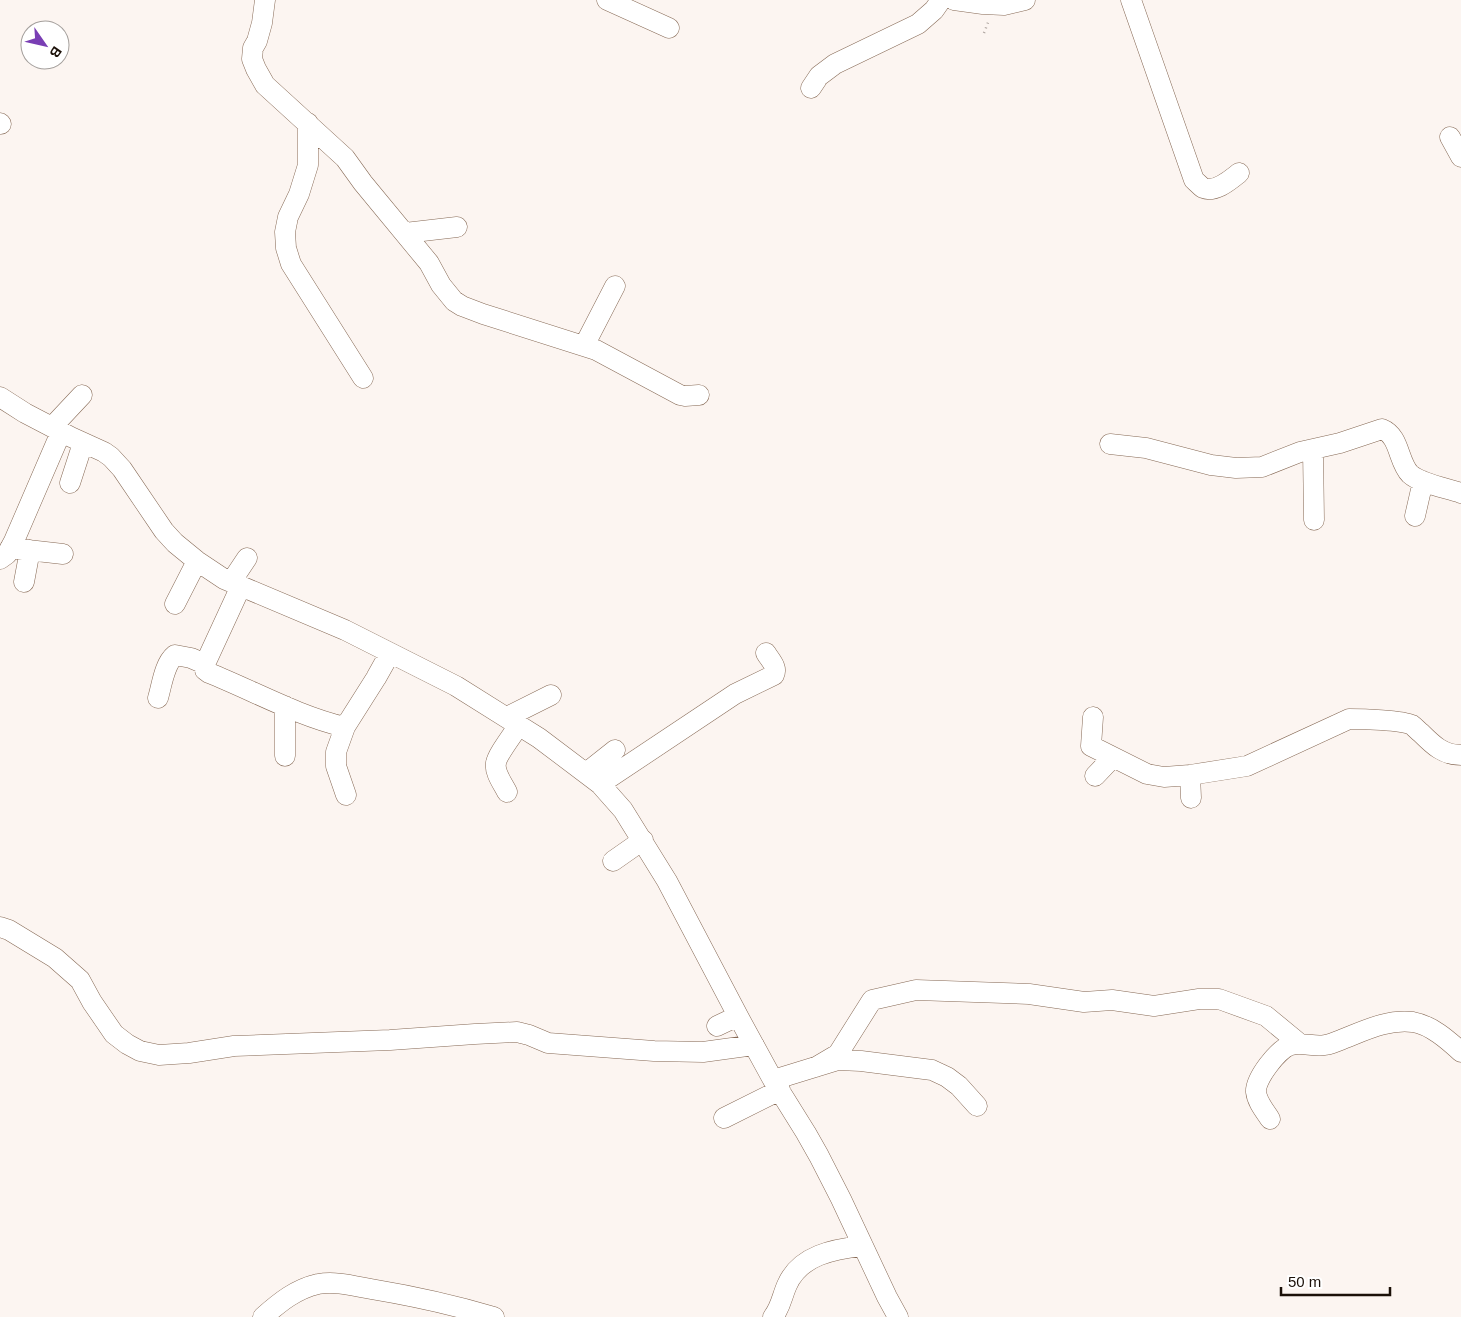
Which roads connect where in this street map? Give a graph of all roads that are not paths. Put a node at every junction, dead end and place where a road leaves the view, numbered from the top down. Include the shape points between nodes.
1 (265, 0) edge
2 (607, 0) edge
3 (942, 0) edge
4 (954, 0) edge
5 (1025, 0) edge
6 (1131, 0) edge
7 (669, 28) dead end
8 (811, 88) dead end
9 (308, 123) junction
10 (1450, 137) dead end
11 (1461, 157) edge
12 (1239, 172) dead end
13 (456, 227) dead end
14 (405, 233) junction
15 (615, 286) dead end
16 (584, 346) junction
17 (363, 378) dead end
18 (82, 395) dead end
19 (699, 395) dead end
20 (0, 397) edge
21 (57, 429) junction
22 (83, 443) junction
23 (1110, 444) dead end
24 (1313, 449) junction
25 (1423, 481) junction
26 (70, 483) dead end
27 (1461, 493) edge
28 (1415, 516) dead end
29 (1314, 520) dead end
30 (30, 550) junction
31 (5, 553) edge
32 (63, 554) dead end
33 (247, 558) dead end
34 (197, 561) junction
35 (24, 582) dead end
36 (236, 584) junction
37 (175, 604) dead end
38 (390, 653) junction
39 (766, 653) dead end
40 (205, 664) junction
41 (551, 695) dead end
42 (158, 698) dead end
43 (285, 706) junction
44 (1093, 717) dead end
45 (513, 721) junction
46 (345, 727) junction
47 (615, 750) dead end
48 (1461, 755) edge
49 (284, 756) dead end
50 (1113, 757) junction
51 (1190, 775) junction
52 (1095, 776) dead end
53 (593, 779) junction
54 (508, 792) dead end
55 (346, 795) dead end
56 (1191, 798) dead end
57 (643, 840) junction
58 (613, 861) dead end
59 (0, 927) edge
60 (738, 1016) junction
61 (718, 1026) dead end
62 (1300, 1044) junction
63 (754, 1045) junction
64 (1461, 1052) edge
65 (816, 1067) junction
66 (776, 1085) junction
67 (977, 1106) dead end
68 (724, 1118) dead end
69 (1270, 1119) dead end
70 (863, 1246) junction
71 (263, 1317) edge
72 (494, 1317) edge
73 (773, 1317) edge
74 (898, 1317) edge

1 - 9 street via 252,59 265,85
2 - 7 street
3 - 8 street via 918,24 835,64 819,76
4 - 5 street via 1004,5
6 - 12 street via 1194,180 1203,188 1213,189
9 - 14 street via 345,158
9 - 17 street via 308,165 288,217 286,248 291,264
10 - 11 street
13 - 14 street
14 - 16 street via 454,301 483,314
15 - 16 street
16 - 19 street via 680,395
18 - 21 street
20 - 21 street
21 - 22 street
21 - 31 street
22 - 26 street
22 - 34 street via 104,452 122,469 164,531
23 - 24 street via 1146,448 1236,468 1262,467
24 - 25 street via 1382,429 1392,438 1409,473
24 - 29 street
25 - 27 street
25 - 28 street
30 - 31 street
30 - 32 street
30 - 35 street
33 - 36 street
34 - 36 street
34 - 37 street
36 - 38 street via 345,630
36 - 40 street
38 - 45 street via 456,686
38 - 46 street
39 - 53 street via 775,668 774,675 735,694
40 - 42 street via 175,654 170,658
40 - 43 street via 204,669 209,673
41 - 45 street
43 - 46 street
43 - 49 street
44 - 50 street via 1091,746
45 - 53 street
45 - 54 street via 496,761 496,769
46 - 55 street via 336,760
47 - 53 street
48 - 51 street via 1444,752 1412,725 1349,719 1246,766
50 - 51 street via 1147,774 1164,777
50 - 52 street
51 - 56 street
53 - 57 street via 623,810
57 - 58 street
57 - 60 street
59 - 63 street via 55,958 80,980 114,1034 140,1051 159,1055 234,1046 517,1032 548,1043 654,1051 703,1052
60 - 61 street
60 - 63 street
62 - 64 street via 1325,1045 1386,1023 1401,1022 1426,1026
62 - 65 street via 1266,1016 1220,999 1199,998 1154,1006 1112,1000 1084,1002 1029,994 916,990 872,1000 838,1054
62 - 69 street via 1281,1051 1257,1083 1258,1100
63 - 66 street
65 - 66 street
65 - 67 street via 838,1060 932,1070 959,1086
66 - 68 street
66 - 70 street via 810,1140
70 - 73 street via 832,1250 808,1261 795,1272
70 - 74 street
71 - 72 street via 300,1290 336,1283 412,1296

